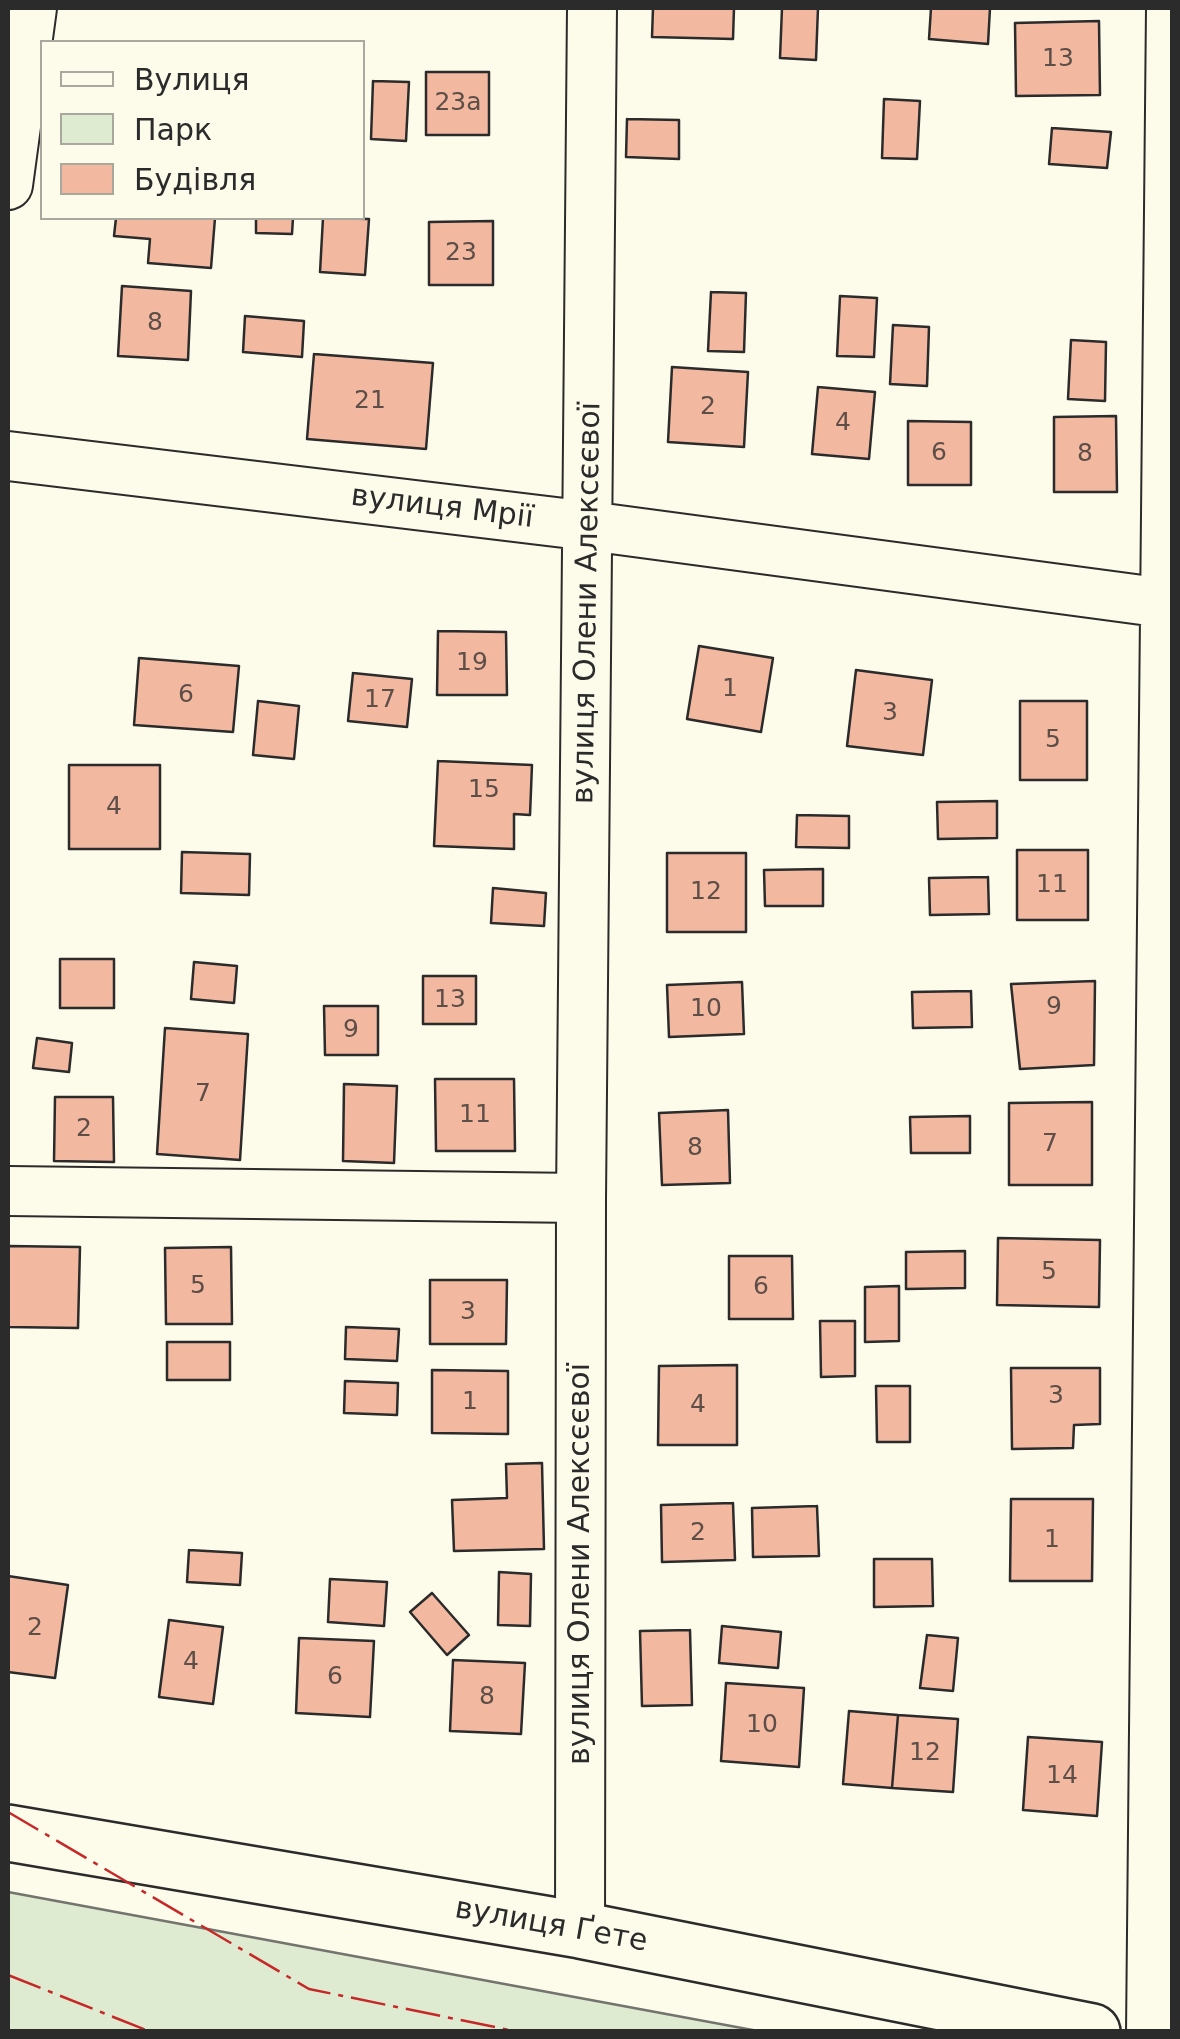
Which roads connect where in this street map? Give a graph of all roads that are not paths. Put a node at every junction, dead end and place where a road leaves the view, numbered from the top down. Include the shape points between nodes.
1 (32, 8) edge
2 (592, 8) edge
3 (1171, 8) edge
4 (8, 185) edge
5 (8, 456) edge
6 (590, 526) junction
7 (1170, 604) edge
8 (8, 1191) edge
9 (581, 1198) junction
10 (8, 1833) edge
11 (580, 1930) junction
12 (1092, 2032) edge
13 (1151, 2032) edge

1 - 4 street
2 - 6 street, вулиця Олени Алексєєвої
3 - 7 street
5 - 6 street, вулиця Мрії
6 - 7 street, вулиця Мрії
6 - 9 street, вулиця Олени Алексєєвої
7 - 13 street
8 - 9 street
9 - 11 street, вулиця Олени Алексєєвої
10 - 11 main road, вулиця Ґете
11 - 12 main road, вулиця Ґете

